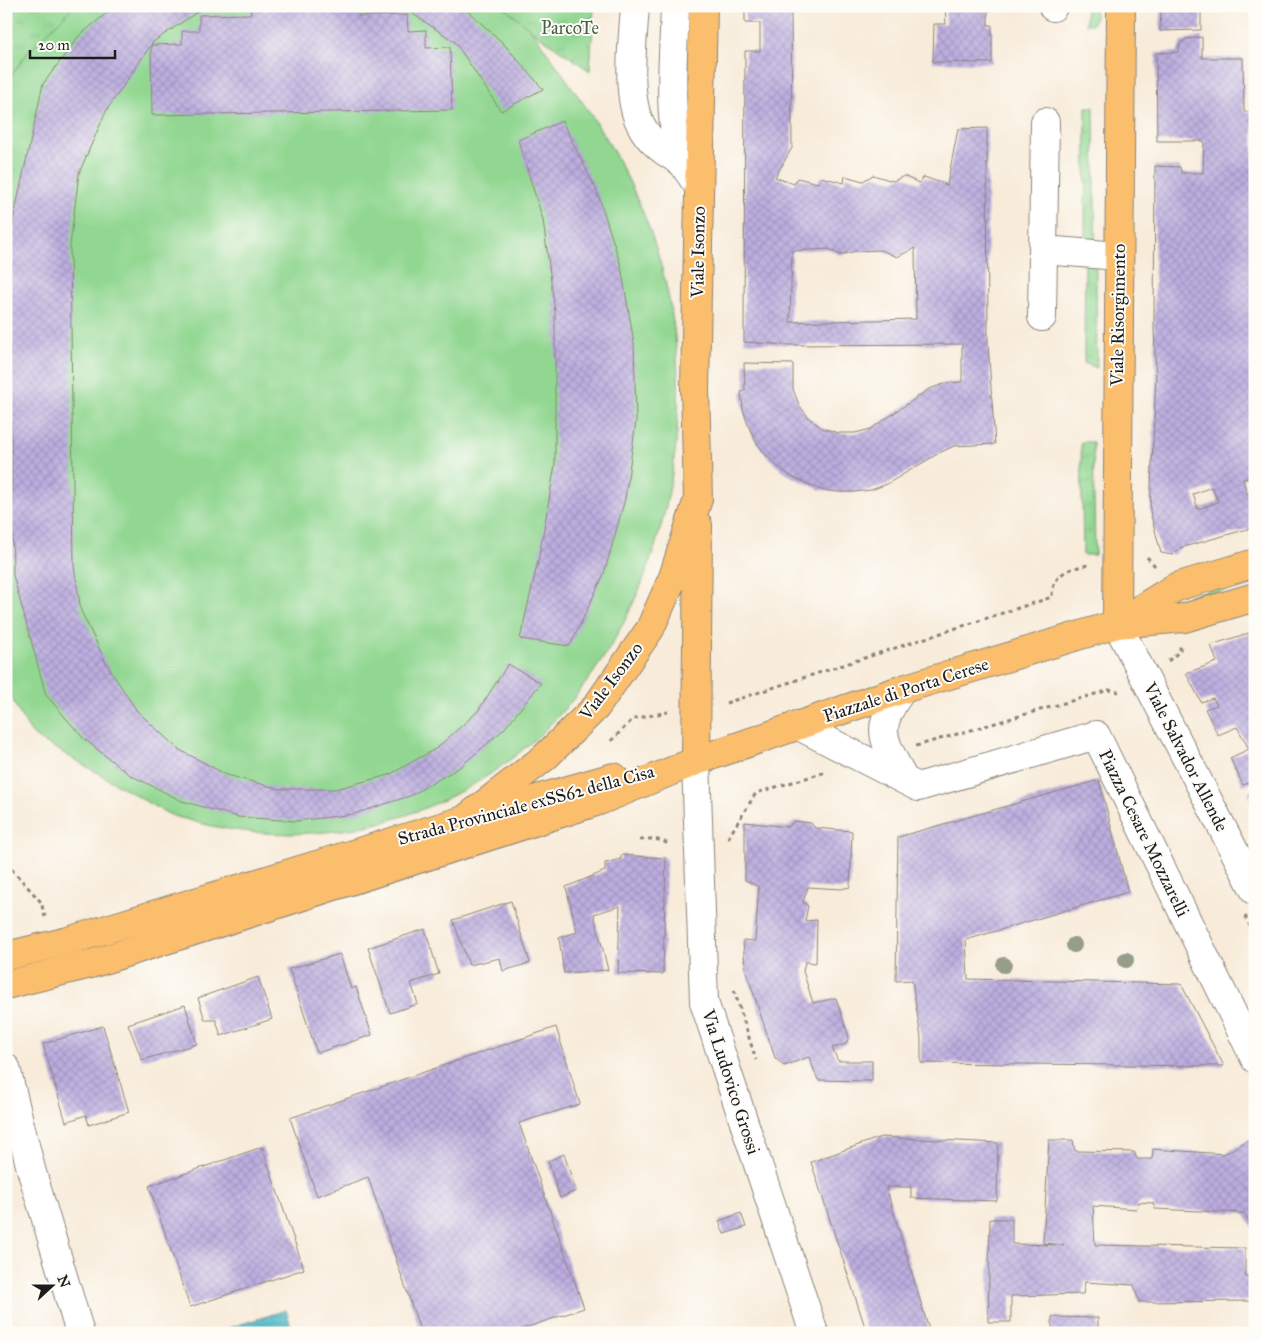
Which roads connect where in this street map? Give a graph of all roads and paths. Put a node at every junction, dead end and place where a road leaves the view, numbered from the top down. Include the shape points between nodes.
1 (635, 6) edge
2 (675, 6) edge
3 (703, 6) edge
4 (1121, 6) edge
5 (1045, 122) dead end
6 (683, 163) junction
7 (699, 187) junction
8 (1043, 250) junction
9 (1119, 256) junction
10 (1042, 317) dead end
11 (698, 499) junction
12 (1255, 564) edge
13 (1089, 565) dead end
14 (1255, 597) edge
15 (1117, 624) junction
16 (903, 689) junction
17 (1123, 692) dead end
18 (726, 703) dead end
19 (671, 712) dead end
20 (797, 725) junction
21 (611, 741) dead end
22 (879, 757) junction
23 (696, 761) junction
24 (464, 820) junction
25 (640, 840) dead end
26 (726, 840) dead end
27 (674, 850) dead end
28 (1248, 900) edge
29 (1255, 936) edge
30 (6, 956) edge
31 (731, 981) dead end
32 (6, 985) edge
33 (1255, 1059) edge
34 (758, 1067) dead end
35 (6, 1068) edge
36 (80, 1333) edge
37 (814, 1333) edge

1 - 6 street via 632,84 636,113 640,125 655,144
2 - 6 street via 672,118
3 - 7 main road, Viale Isonzo
4 - 9 main road, Viale Risorgimento
5 - 8 street
6 - 7 street
7 - 11 main road, Viale Isonzo via 695,388
8 - 9 street
8 - 10 street
9 - 15 main road, Viale Risorgimento
11 - 23 main road, Viale Isonzo
11 - 24 main road, Viale Isonzo via 673,576 650,629 596,706 545,757
12 - 15 main road via 1176,587
13 - 18 path via 1064,572 1056,581 1052,596
14 - 15 main road via 1184,618
15 - 16 main road, Piazzale di Porta Cerese
15 - 28 street, Viale Salvador Allende
16 - 20 main road, Piazzale di Porta Cerese
16 - 22 street via 891,705 883,730 887,745
17 - 22 path via 1109,690
19 - 21 path via 632,719
20 - 22 street, Piazza Cesare Mozzarelli
20 - 23 main road, Piazzale di Porta Cerese
22 - 26 path via 756,792
22 - 33 street, Piazza Cesare Mozzarelli via 918,787 1096,735
23 - 24 main road, Strada Provinciale exSS62 della Cisa via 623,774
23 - 32 main road, Strada Provinciale exSS62 della Cisa via 599,801 91,964
23 - 37 street, Via Ludovico Grossi via 704,1002
24 - 30 main road, Strada Provinciale exSS62 della Cisa via 68,941
25 - 27 path via 662,840
28 - 29 path
31 - 34 path
35 - 36 street

